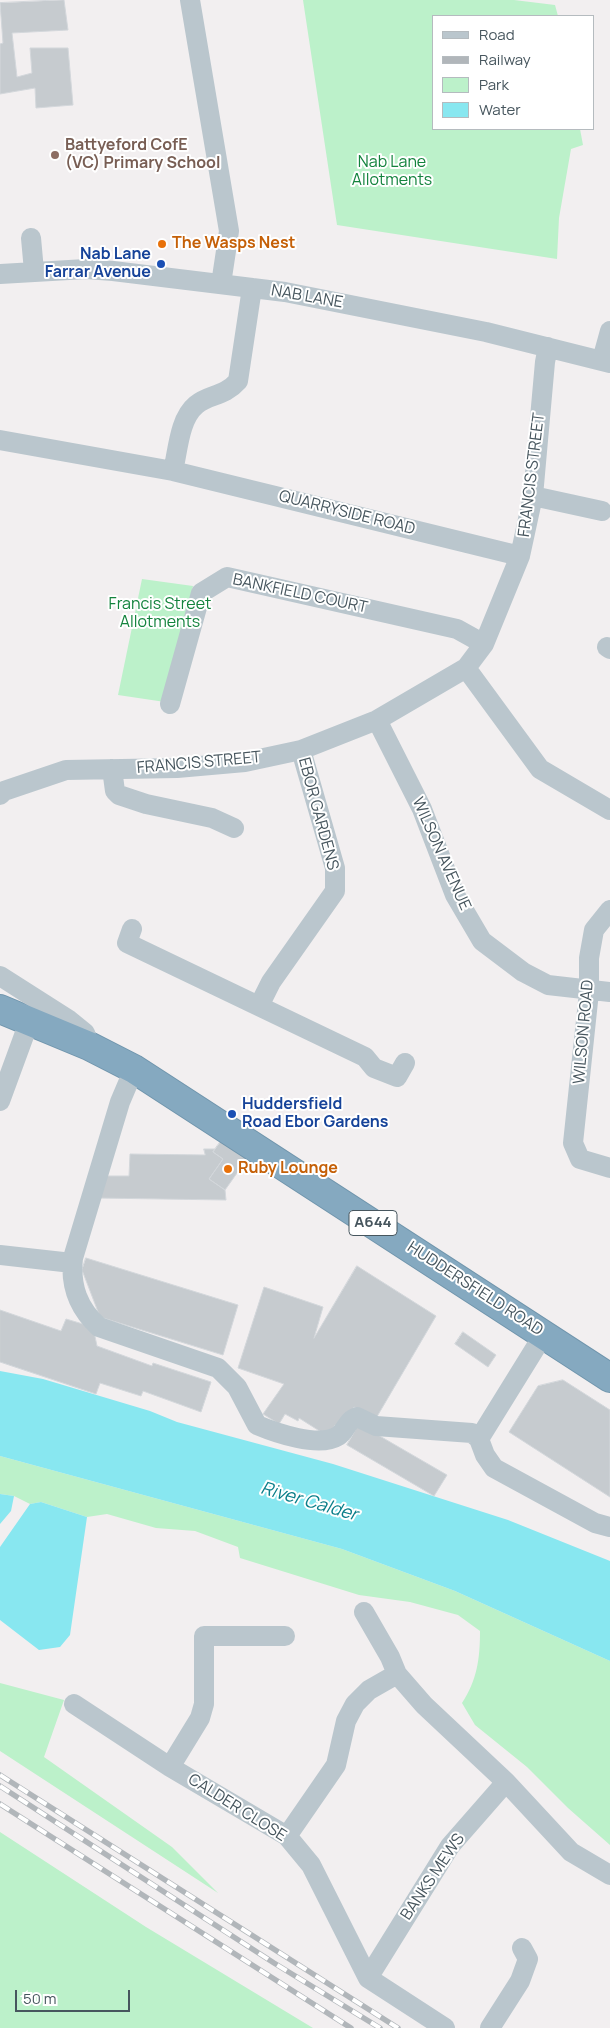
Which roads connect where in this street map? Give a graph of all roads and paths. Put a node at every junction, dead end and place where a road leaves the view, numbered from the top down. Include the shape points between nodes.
1 (190, 0) edge
2 (31, 238) dead end
3 (34, 271) junction
4 (0, 274) edge
5 (221, 284) junction
6 (252, 288) junction
7 (610, 331) edge
8 (548, 347) junction
9 (606, 361) edge
10 (0, 440) edge
11 (173, 471) junction
12 (533, 496) junction
13 (602, 511) dead end
14 (520, 556) junction
15 (484, 644) junction
16 (466, 668) junction
17 (170, 704) dead end
18 (377, 720) junction
19 (301, 750) junction
20 (112, 769) junction
21 (0, 795) edge
22 (610, 810) edge
23 (234, 828) dead end
24 (610, 910) edge
25 (132, 929) dead end
26 (0, 976) edge
27 (589, 992) junction
28 (610, 992) edge
29 (259, 1006) junction
30 (0, 1009) edge
31 (29, 1022) junction
32 (89, 1046) junction
33 (404, 1063) dead end
34 (134, 1069) junction
35 (0, 1101) edge
36 (610, 1168) edge
37 (0, 1255) edge
38 (72, 1263) junction
39 (544, 1334) junction
40 (610, 1378) edge
41 (479, 1439) junction
42 (610, 1527) edge
43 (364, 1612) dead end
44 (285, 1636) dead end
45 (397, 1674) junction
46 (74, 1704) dead end
47 (170, 1767) junction
48 (506, 1782) junction
49 (287, 1836) junction
50 (610, 1875) edge
51 (522, 1948) dead end
52 (368, 1978) junction
53 (445, 2028) edge
54 (490, 2028) edge

1 - 5 street via 229,231
2 - 3 street
3 - 4 street, NAB LANE
3 - 5 street, NAB LANE via 104,270
5 - 6 street, NAB LANE
6 - 8 street, NAB LANE via 486,332
6 - 11 street via 238,380 229,391 196,405 186,418
7 - 9 street
8 - 9 street, NAB LANE
8 - 12 street, FRANCIS STREET
10 - 11 street, QUARRYSIDE ROAD
11 - 14 street, QUARRYSIDE ROAD
12 - 13 street
12 - 14 street, FRANCIS STREET
14 - 15 street, FRANCIS STREET
15 - 16 street, FRANCIS STREET
15 - 17 street, BANKFIELD COURT via 457,629 227,577 201,593
16 - 18 street, FRANCIS STREET
16 - 22 street via 540,769
18 - 19 street, FRANCIS STREET
18 - 27 street, WILSON AVENUE via 422,809 455,895 482,941 523,972 548,985
19 - 20 street, FRANCIS STREET via 245,762
19 - 29 street, EBOR GARDENS via 335,868 335,891 271,982
20 - 21 street, FRANCIS STREET via 66,770 4,790
20 - 23 street via 113,784 119,795 212,818
24 - 27 street, WILSON ROAD via 594,930 589,958
25 - 29 street via 127,943
26 - 32 street via 69,1020 85,1033
27 - 28 street, WILSON AVENUE
27 - 36 street, WILSON ROAD via 573,1143 580,1159
29 - 33 street via 365,1057 374,1068 397,1078
30 - 31 highway, HUDDERSFIELD ROAD / A644
31 - 32 highway, HUDDERSFIELD ROAD / A644
31 - 35 street
32 - 34 highway, HUDDERSFIELD ROAD / A644
34 - 38 street via 120,1102
34 - 39 highway, HUDDERSFIELD ROAD / A644
37 - 38 street
38 - 41 street via 71,1272 85,1315 99,1327 218,1368 237,1387 257,1425 278,1434 327,1440 338,1436 356,1417 376,1426 472,1433
39 - 40 highway, HUDDERSFIELD ROAD / A644
39 - 41 street
41 - 42 street via 494,1468 595,1523
43 - 45 street
44 - 47 street via 204,1636 204,1704 200,1718
45 - 48 street via 424,1705
45 - 49 street via 369,1690 355,1704 346,1721 336,1765
46 - 47 street, CALDER CLOSE
47 - 49 street, CALDER CLOSE
48 - 50 street via 571,1852
48 - 52 street, BANKS MEWS via 450,1846
49 - 52 street, CALDER CLOSE via 311,1865
51 - 54 street via 528,1959 520,1981
52 - 53 street

